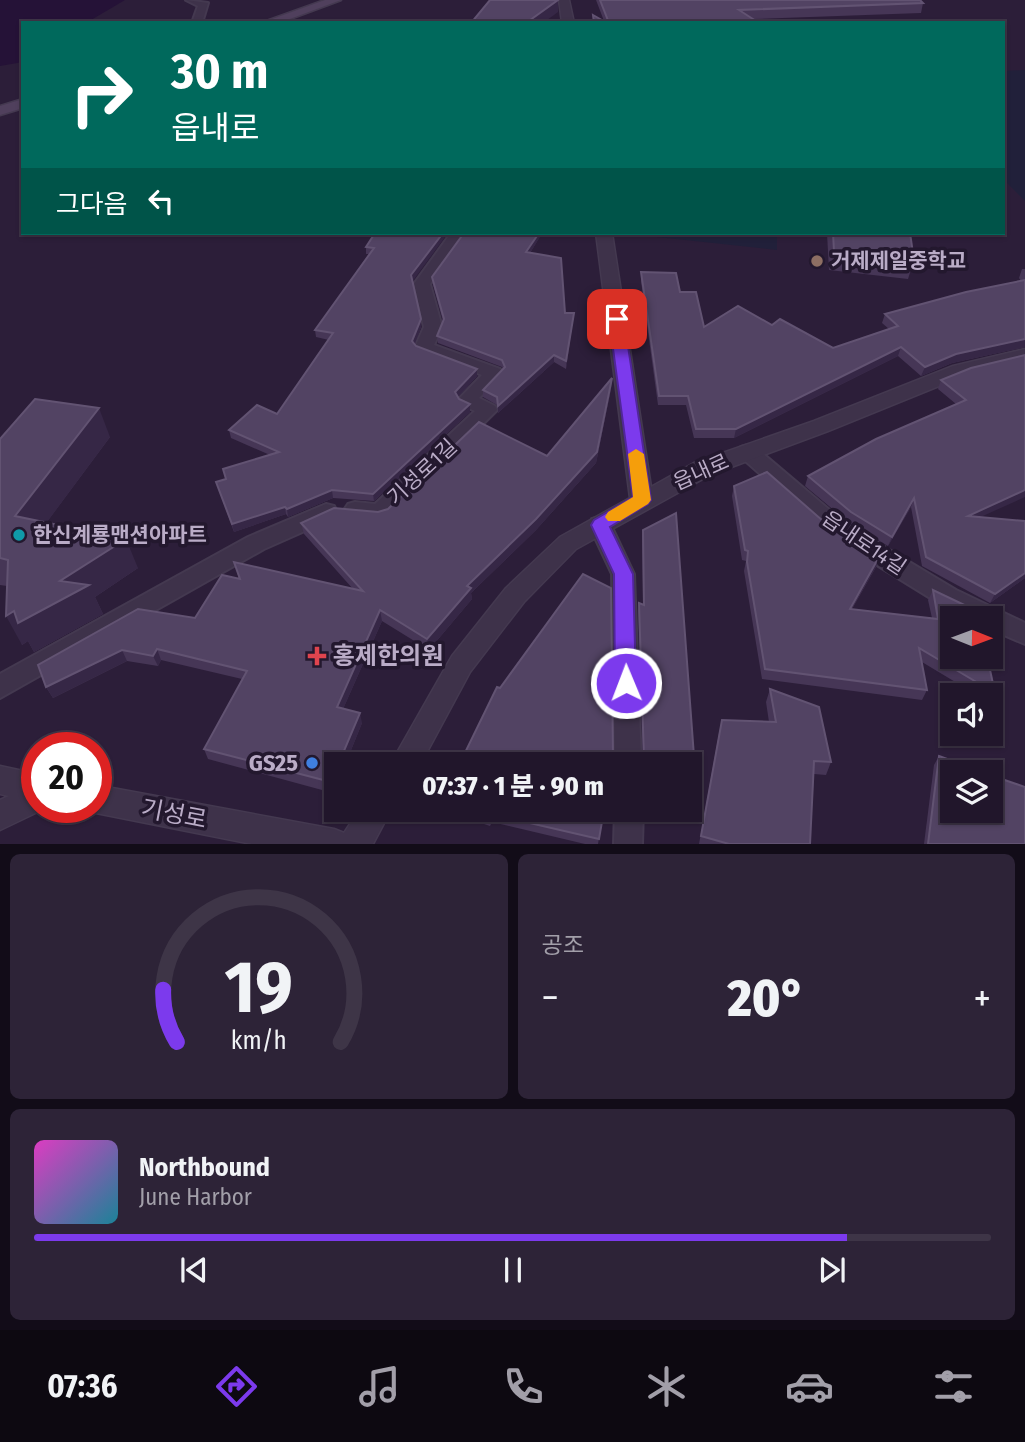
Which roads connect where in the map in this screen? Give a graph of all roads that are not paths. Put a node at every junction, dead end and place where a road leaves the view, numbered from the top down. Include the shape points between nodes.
1 (191, 0) edge
2 (336, 0) edge
3 (564, 0) edge
4 (198, 21) edge
5 (273, 21) edge
6 (568, 21) edge
7 (21, 104) edge
8 (0, 111) edge
9 (458, 235) edge
10 (604, 235) edge
11 (1025, 355) edge
12 (748, 452) junction
13 (642, 500) junction
14 (600, 525) junction
15 (966, 606) edge
16 (1003, 624) edge
17 (1025, 634) edge
18 (0, 687) edge
19 (411, 752) edge
20 (628, 752) edge
21 (0, 780) edge
22 (21, 785) edge
23 (112, 802) edge
24 (21, 805) edge
25 (0, 815) edge
26 (369, 822) edge
27 (629, 822) edge
28 (334, 844) edge
29 (355, 844) edge
30 (628, 844) edge

1 - 4 lane via 204,5
2 - 5 main road
3 - 6 street
7 - 8 main road
9 - 18 lane, 기성로1길 via 422,284 433,327 424,347 494,373 467,400 488,410 380,512 334,508 256,543
10 - 13 street
11 - 12 street, 읍내로 via 960,370
12 - 13 street, 읍내로
12 - 15 lane, 읍내로14길 via 838,530
13 - 14 street, 읍내로
14 - 19 street, 읍내로 via 568,543 514,595 461,664
14 - 20 lane via 623,574
16 - 17 lane, 읍내로14길
21 - 22 street
23 - 28 street, 기성로
24 - 25 street
26 - 29 street
27 - 30 lane

